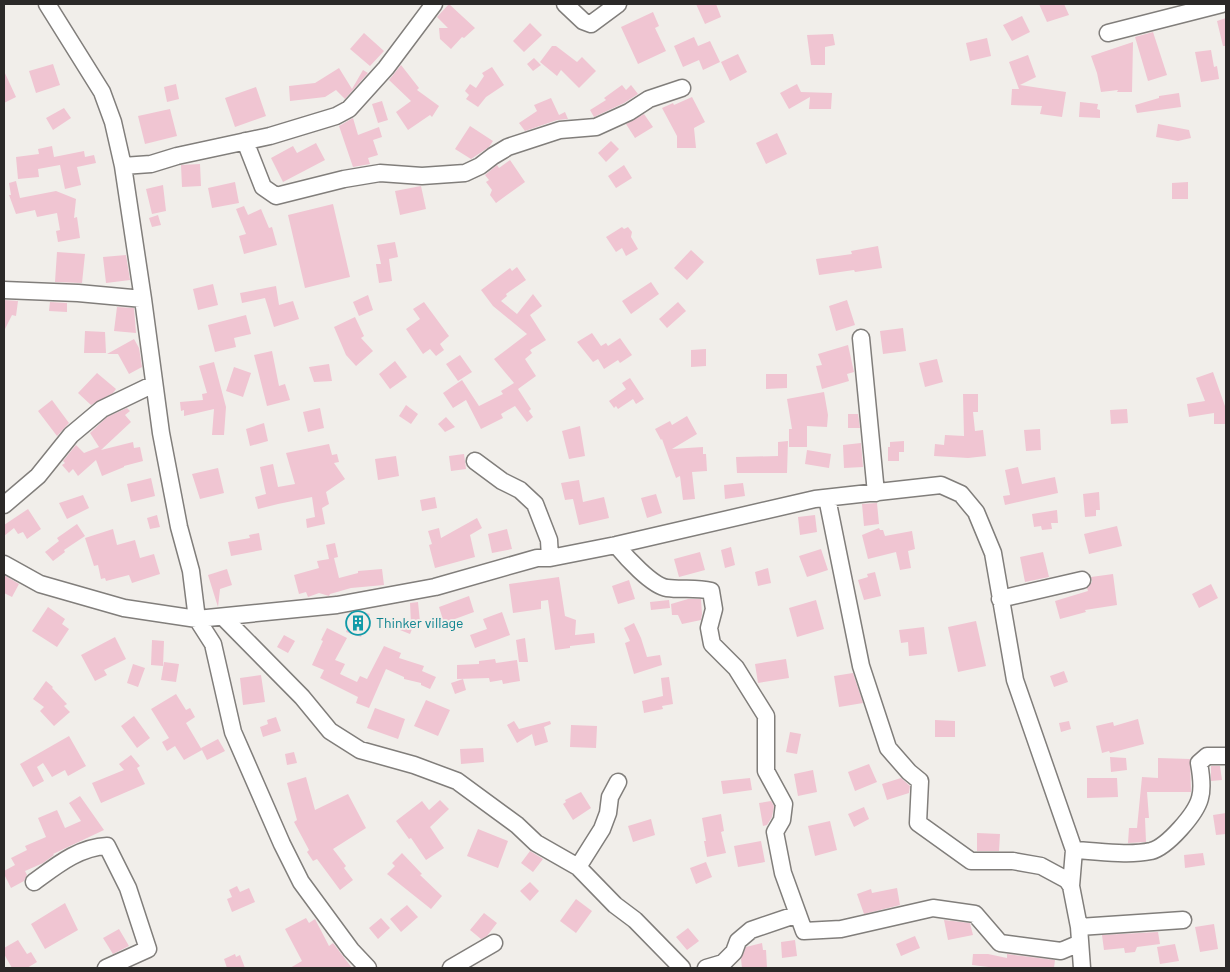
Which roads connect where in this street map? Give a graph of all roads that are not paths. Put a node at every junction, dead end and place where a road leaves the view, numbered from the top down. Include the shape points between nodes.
1 (47, 4) edge
2 (434, 4) edge
3 (564, 4) edge
4 (618, 4) edge
5 (1222, 4) edge
6 (1194, 8) edge
7 (1108, 33) dead end
8 (682, 88) dead end
9 (245, 141) junction
10 (124, 166) junction
11 (4, 290) edge
12 (144, 299) junction
13 (861, 338) dead end
14 (154, 384) junction
15 (475, 461) dead end
16 (876, 492) junction
17 (827, 498) junction
18 (4, 505) edge
19 (616, 546) junction
20 (550, 558) junction
21 (4, 564) edge
22 (1082, 580) dead end
23 (1000, 599) junction
24 (222, 617) junction
25 (197, 619) junction
26 (1226, 756) edge
27 (618, 782) dead end
28 (1074, 850) junction
29 (578, 867) junction
30 (34, 882) dead end
31 (1071, 886) junction
32 (798, 914) junction
33 (1183, 920) dead end
34 (1079, 935) junction
35 (494, 944) dead end
36 (106, 968) edge
37 (368, 968) edge
38 (451, 968) edge
39 (682, 968) edge
40 (706, 968) edge
41 (1082, 968) edge

1 - 10 street via 102,92
2 - 9 street via 386,68 349,109 313,124
3 - 4 street via 582,21 591,24
5 - 6 street
6 - 7 street
8 - 9 street via 649,99 596,127 560,130 508,147 465,173 422,176 380,173 276,196 263,186
9 - 10 street via 151,164
10 - 12 street
11 - 12 street
12 - 14 street
13 - 16 street
14 - 18 street via 102,409 71,435 38,476
14 - 25 street via 179,527 191,571
15 - 20 street via 536,504 549,540
16 - 17 street
16 - 23 street via 941,486 961,494 976,512 993,553
17 - 19 street
17 - 31 street via 861,666 888,748 920,781 918,824 971,861 1013,861 1041,866 1067,880
19 - 20 street
19 - 32 street via 635,566 664,588 711,591 714,609 709,628 712,644 736,668 766,716 766,771 784,804 782,820 775,832 783,873
20 - 24 street via 536,558 435,587 357,602
21 - 25 street via 40,584 124,608
22 - 23 street
23 - 28 street via 1015,680
24 - 25 street
24 - 29 street via 302,697 330,732 360,750 457,781 518,825 536,843
25 - 37 street via 213,644 233,732 286,852 301,882
26 - 28 street via 1207,756 1199,763 1201,797 1196,807 1177,832 1154,850 1132,853
27 - 29 street via 610,797 602,829
28 - 31 street
29 - 39 street
30 - 36 street via 67,858 107,846 128,888 148,949
31 - 34 street
32 - 34 street via 804,931 841,929 934,908 975,914 1000,943 1061,951
32 - 40 street via 751,930 738,941 734,952 723,963
33 - 34 street
34 - 41 street
35 - 38 street

